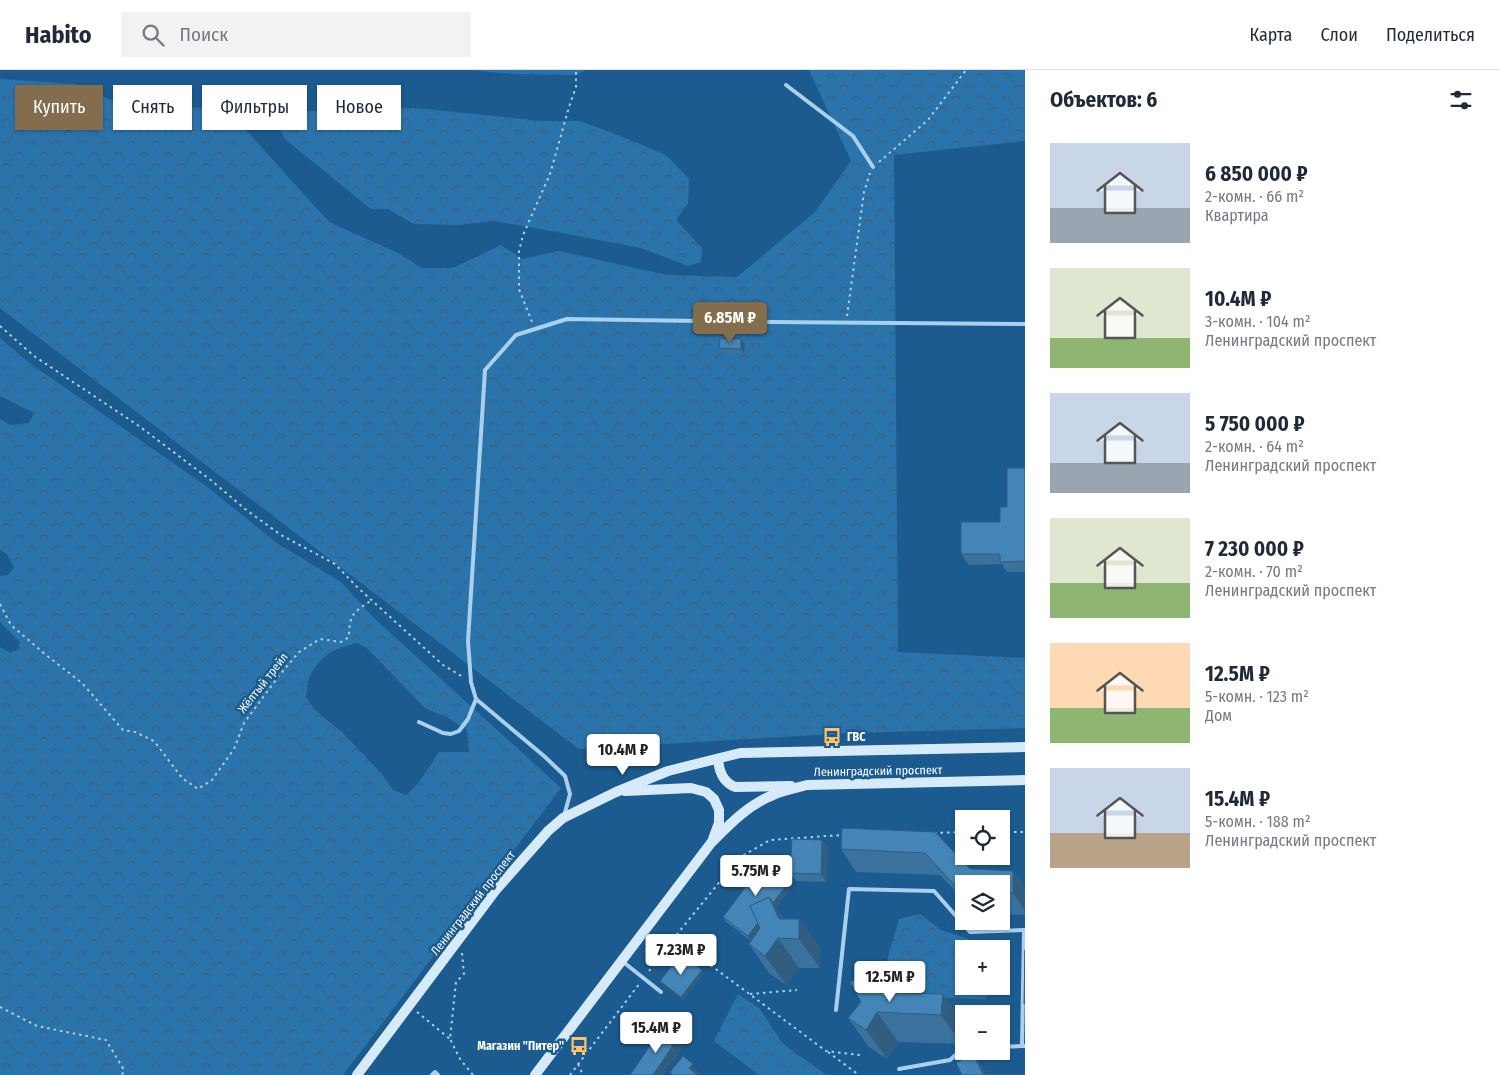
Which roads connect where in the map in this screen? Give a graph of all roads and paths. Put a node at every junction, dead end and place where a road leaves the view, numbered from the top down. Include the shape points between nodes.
1 (576, 70) edge
2 (966, 70) edge
3 (786, 86) dead end
4 (873, 167) junction
5 (847, 322) junction
6 (1025, 324) edge
7 (0, 326) edge
8 (535, 329) junction
9 (372, 600) junction
10 (0, 604) edge
11 (471, 682) junction
12 (476, 700) junction
13 (419, 722) dead end
14 (1025, 747) edge
15 (718, 759) junction
16 (1025, 780) edge
17 (807, 785) junction
18 (616, 792) junction
19 (563, 818) junction
20 (955, 832) edge
21 (1010, 832) edge
22 (1025, 832) edge
23 (928, 833) edge
24 (846, 835) edge
25 (711, 843) junction
26 (1025, 930) edge
27 (674, 938) junction
28 (457, 941) junction
29 (622, 961) junction
30 (644, 978) junction
31 (797, 990) dead end
32 (661, 992) dead end
33 (750, 994) junction
34 (410, 1005) junction
35 (0, 1007) edge
36 (836, 1010) dead end
37 (450, 1039) junction
38 (1023, 1046) edge
39 (1010, 1047) edge
40 (826, 1051) junction
41 (955, 1055) edge
42 (860, 1056) edge
43 (578, 1064) junction
44 (899, 1069) dead end
45 (122, 1075) edge
46 (357, 1075) edge
47 (432, 1075) edge
48 (438, 1075) edge
49 (473, 1075) edge
50 (535, 1075) edge
51 (570, 1075) edge
52 (583, 1075) edge
53 (859, 1075) edge

1 - 8 path via 576,87 550,174 522,234 519,251 519,290
2 - 4 path via 928,120
3 - 4 lane via 853,136
4 - 5 path via 864,192
5 - 6 lane
5 - 8 lane via 567,318
7 - 9 path via 34,356 139,426 260,520 334,564
8 - 11 lane via 516,335 485,370 468,641
9 - 10 path, Жёлтый трейл via 356,611 349,622 349,637 340,642 320,639 299,652 244,723 234,750 212,780 198,789 182,778 154,741 123,730 82,683 11,625
9 - 11 path via 444,665
11 - 12 lane
12 - 13 lane via 459,731 443,733
12 - 19 lane via 565,776 570,794
14 - 15 main road, Ленинградский проспект via 740,754
15 - 17 main road via 722,778 729,785
15 - 18 main road, Ленинградский проспект via 668,771
16 - 17 main road, Ленинградский проспект
17 - 25 main road, Ленинградский проспект via 773,794 751,806
18 - 19 main road, Ленинградский проспект
18 - 25 main road via 691,788 706,792 719,810 719,823
19 - 28 main road, Ленинградский проспект via 495,891
20 - 23 path
21 - 22 path
24 - 27 path via 770,840 739,858
25 - 29 main road, Ленинградский проспект
26 - 36 lane via 970,932 934,891 849,890
26 - 38 lane
27 - 30 path
27 - 33 path
28 - 34 main road, Ленинградский проспект
28 - 37 path via 464,974 456,982
29 - 30 lane
29 - 50 main road, Ленинградский проспект
30 - 32 lane
30 - 43 path
31 - 33 path
33 - 40 path
34 - 37 path
34 - 46 main road, Ленинградский проспект
35 - 45 path via 37,1026 106,1040 124,1070
37 - 49 path
38 - 39 lane
40 - 42 path
40 - 53 path
41 - 44 lane via 950,1060
43 - 51 path
43 - 52 path
47 - 48 lane via 435,1072

